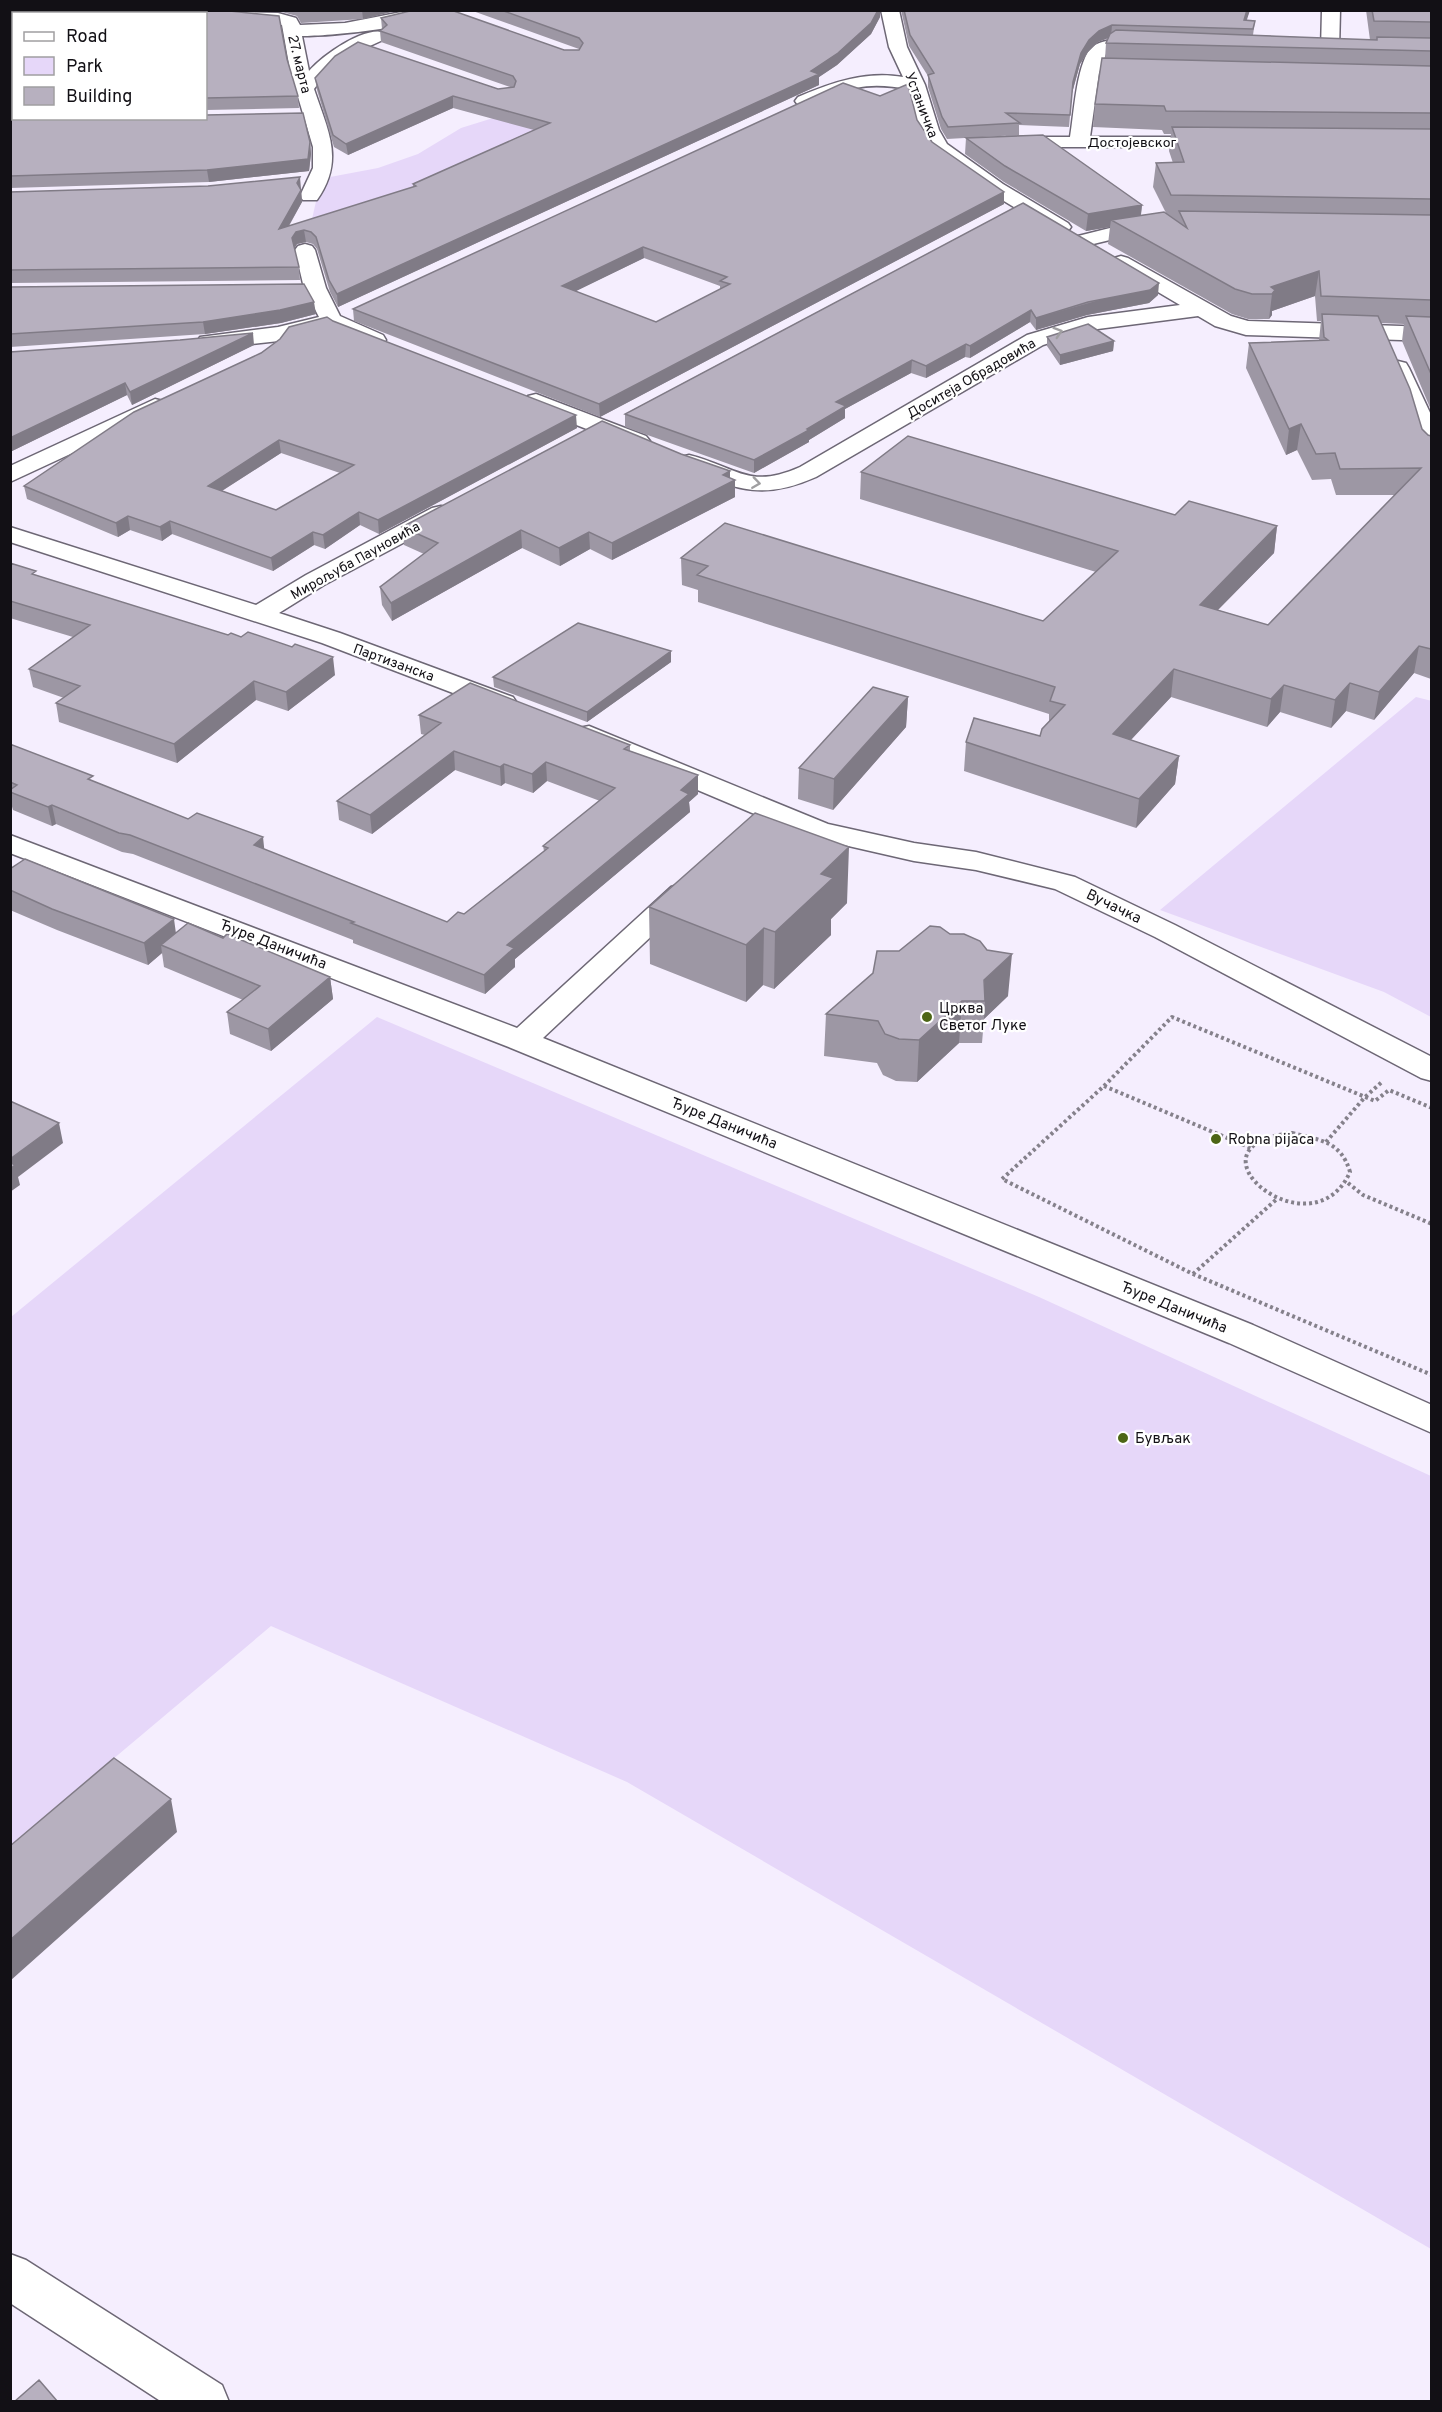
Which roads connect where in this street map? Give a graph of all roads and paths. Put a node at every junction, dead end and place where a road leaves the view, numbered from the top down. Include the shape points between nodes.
1 (162, 10) edge
2 (432, 10) edge
3 (890, 10) edge
4 (1330, 10) edge
5 (178, 11) edge
6 (188, 12) edge
7 (207, 13) edge
8 (404, 20) junction
9 (292, 30) junction
10 (357, 45) junction
11 (1171, 46) edge
12 (1307, 49) edge
13 (1330, 50) junction
14 (1353, 51) edge
15 (386, 53) edge
16 (887, 56) junction
17 (1090, 73) junction
18 (1113, 74) edge
19 (854, 81) junction
20 (916, 85) junction
21 (306, 88) junction
22 (785, 110) edge
23 (314, 116) junction
24 (292, 117) edge
25 (1079, 142) junction
26 (1231, 143) edge
27 (970, 144) edge
28 (991, 144) edge
29 (940, 148) junction
30 (297, 180) edge
31 (1176, 227) edge
32 (1085, 240) junction
33 (305, 250) dead end
34 (315, 288) junction
35 (291, 289) edge
36 (359, 308) edge
37 (1200, 309) junction
38 (331, 320) junction
39 (1384, 333) junction
40 (279, 334) junction
41 (1431, 334) edge
42 (182, 344) edge
43 (393, 347) edge
44 (253, 359) edge
45 (514, 392) edge
46 (171, 399) edge
47 (624, 416) edge
48 (602, 427) junction
49 (573, 443) edge
50 (1431, 454) edge
51 (10, 475) edge
52 (464, 500) edge
53 (10, 534) edge
54 (260, 614) junction
55 (530, 712) edge
56 (564, 725) edge
57 (770, 810) junction
58 (744, 834) edge
59 (10, 843) edge
60 (701, 874) edge
61 (522, 1041) junction
62 (1420, 1065) edge
63 (1104, 1086) junction
64 (1365, 1097) junction
65 (1431, 1108) edge
66 (1326, 1142) junction
67 (1251, 1148) junction
68 (1348, 1183) junction
69 (1278, 1198) junction
70 (1431, 1224) edge
71 (1193, 1274) junction
72 (1431, 1376) edge
73 (1431, 1420) edge
74 (10, 2276) edge
75 (205, 2402) edge

1 - 5 street, 27. марта
2 - 8 street
3 - 16 street, Устаничка
4 - 13 street
5 - 6 street, 27. марта
7 - 9 street, 27. марта via 278,18 290,22
8 - 9 street via 354,29
8 - 10 street
9 - 21 street, 27. марта
10 - 15 street
10 - 21 street via 322,65
11 - 17 street via 1104,46 1098,51
12 - 13 street
13 - 14 street
16 - 19 street
16 - 20 street, Устаничка
17 - 18 street
17 - 25 street
19 - 20 street via 876,79
19 - 22 street
20 - 29 street, Устаничка via 929,130
21 - 23 street, 27. марта
23 - 24 street
23 - 30 street, 27. марта via 323,147 323,168 315,187
25 - 26 street, Достојевског
25 - 28 street, Достојевског
27 - 29 street
29 - 32 street, Устаничка via 1014,209
31 - 32 street
32 - 37 street, Устаничка
33 - 34 street
34 - 35 street
34 - 38 street
36 - 38 street
37 - 39 street via 1246,328
48 -> 37 street, Доситеја Обрадовића via 740,480 762,485 780,483 818,466 1035,340 1088,324
38 - 40 street
38 - 43 street
39 - 41 street
39 - 50 street via 1419,414
40 - 42 street
40 - 44 street via 271,347
45 - 48 street, Доситеја Обрадовића
46 - 51 street
47 - 48 street
48 - 49 street
52 - 54 street, Мирољуба Пауновића
53 - 54 street, Партизанска
54 - 55 street, Партизанска
56 - 57 street
57 - 58 street
57 - 62 street, Вучачка via 819,831 976,861 1065,883
59 - 61 street, Ђуре Даничића
60 - 61 street
61 - 73 street, Ђуре Даничића via 1241,1334
62 - 64 path
63 - 64 path via 1172,1017
63 - 67 path
63 - 71 path via 1002,1179
64 - 65 path via 1375,1101 1389,1090
64 - 66 path
66 - 67 path via 1292,1133 1261,1140
66 - 68 path via 1348,1161
67 - 69 path via 1245,1158 1245,1170 1251,1181
68 - 69 path via 1328,1199 1312,1203
68 - 70 path via 1363,1195
69 - 71 path
71 - 72 path
74 - 75 street

